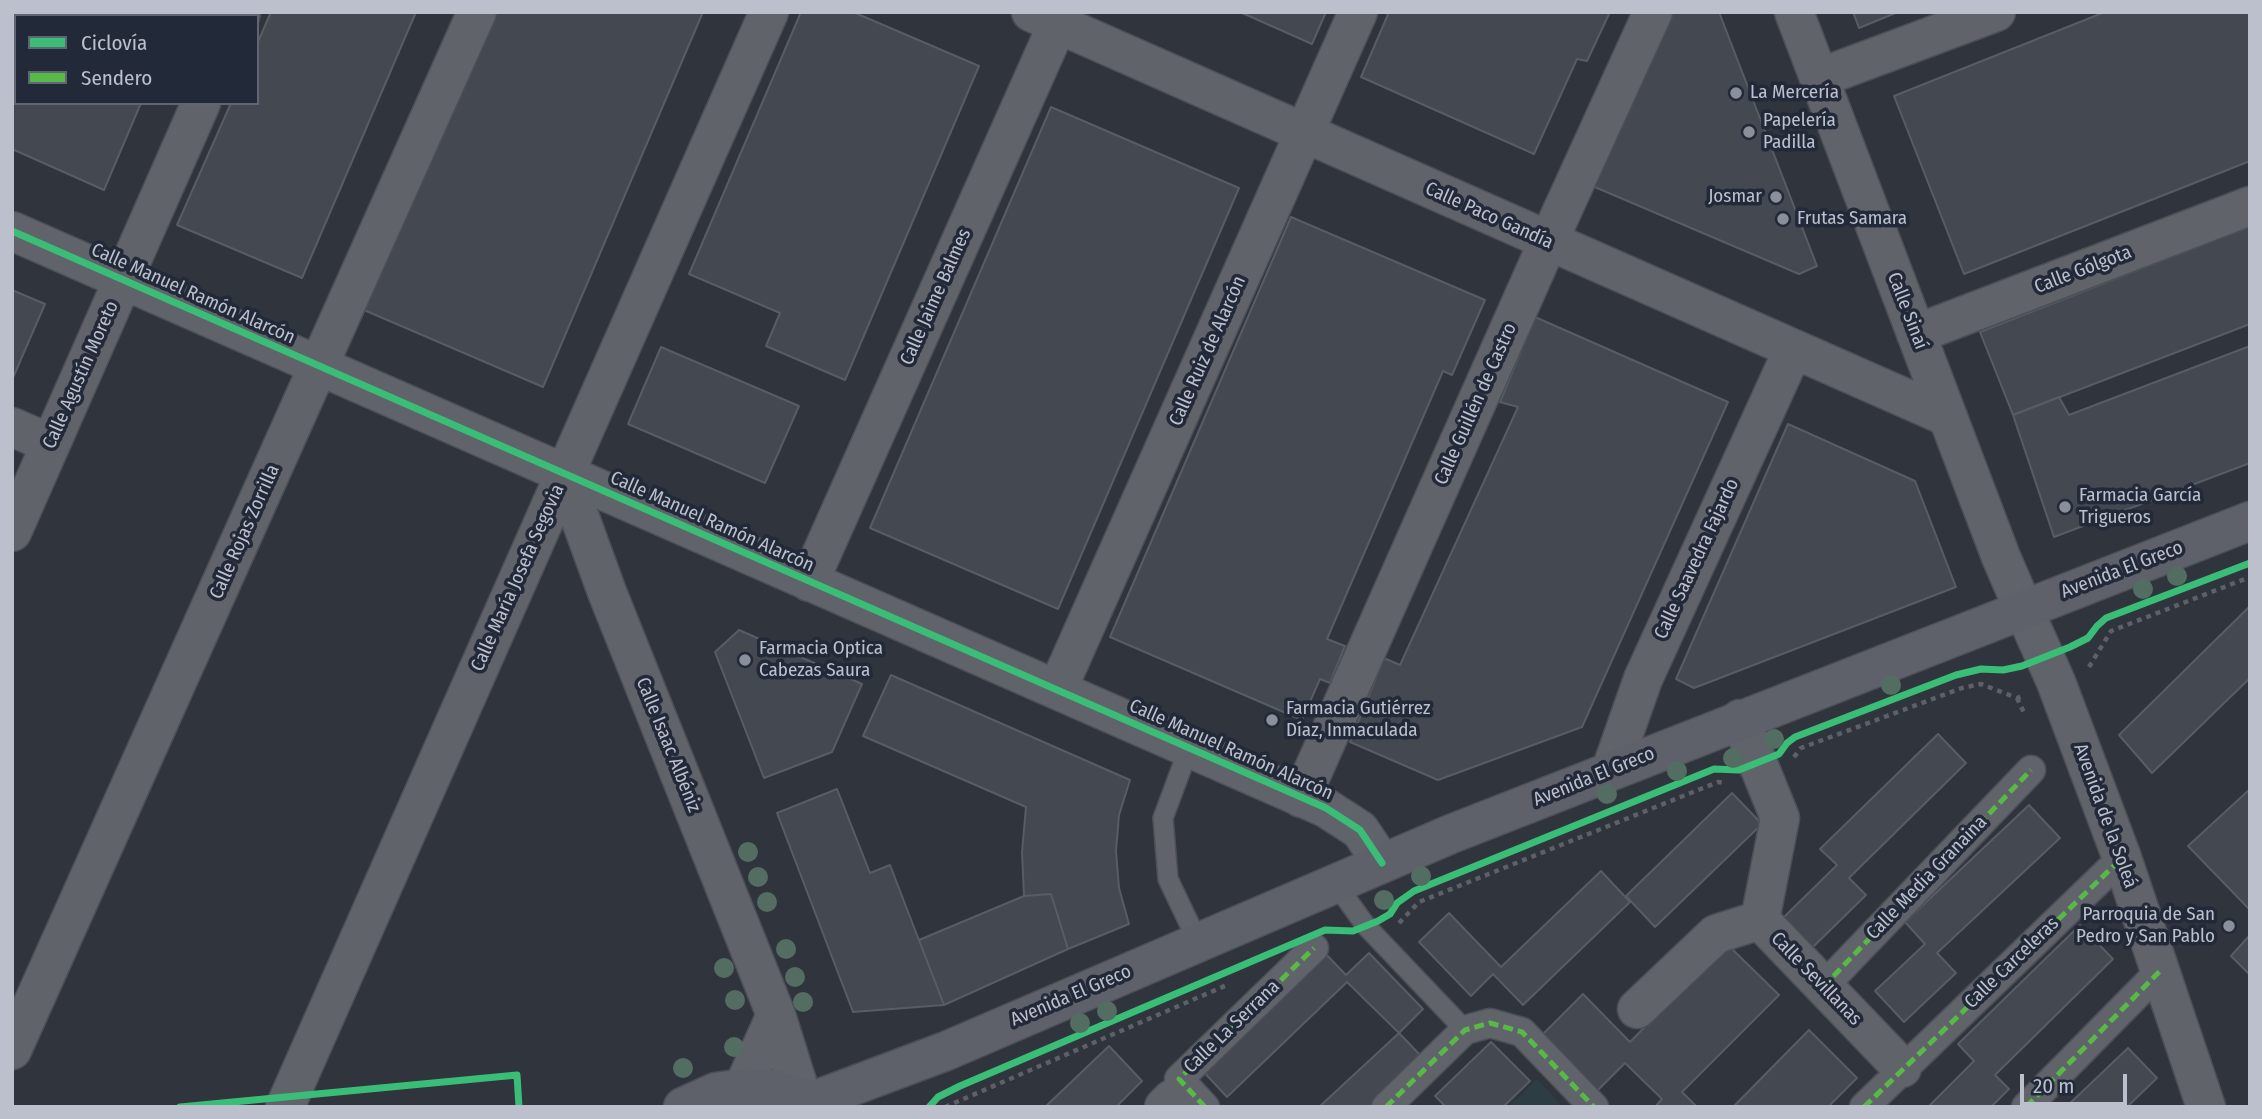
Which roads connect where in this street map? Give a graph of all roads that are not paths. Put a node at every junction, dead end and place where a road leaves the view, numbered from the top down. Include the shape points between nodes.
1 (477, 12) edge
2 (769, 12) edge
3 (1358, 12) edge
4 (1653, 12) edge
5 (1794, 12) edge
6 (1996, 12) edge
7 (1051, 16) edge
8 (1819, 78) junction
9 (200, 105) edge
10 (1304, 133) junction
11 (2250, 206) edge
12 (12, 231) edge
13 (1548, 242) junction
14 (123, 280) junction
15 (1916, 334) junction
16 (1793, 350) junction
17 (320, 366) junction
18 (1948, 417) junction
19 (12, 427) edge
20 (51, 444) junction
21 (564, 474) junction
22 (2250, 521) edge
23 (12, 533) edge
24 (809, 582) junction
25 (2023, 608) junction
26 (1057, 690) junction
27 (1740, 719) junction
28 (1189, 748) junction
29 (2031, 770) road end
30 (1611, 771) junction
31 (1301, 797) junction
32 (2122, 858) junction
33 (1382, 863) junction
34 (1335, 883) junction
35 (1760, 920) junction
36 (1198, 942) junction
37 (1314, 948) dead end
38 (2160, 971) junction
39 (1824, 986) junction
40 (1637, 1009) dead end
41 (776, 1015) junction
42 (1465, 1030) junction
43 (12, 1050) edge
44 (946, 1051) junction
45 (1902, 1068) junction
46 (743, 1088) junction
47 (810, 1102) edge
48 (1181, 1104) edge
49 (285, 1107) edge
50 (683, 1107) edge
51 (871, 1107) edge
52 (1386, 1107) edge
53 (1594, 1107) edge
54 (1864, 1107) edge
55 (2026, 1107) edge
56 (2206, 1107) edge

1 - 17 street, Calle Rojas Zorrilla
2 - 21 street, Calle María Josefa Segovia
3 - 10 street, Calle Ruiz de Alarcón
4 - 13 street, Calle Guillén de Castro
5 - 8 street, Calle Sinaí
6 - 8 street
7 - 10 street, Calle Paco Gandía
7 - 24 street, Calle Jaime Balmes
8 - 15 street, Calle Sinaí
9 - 14 street, Calle Agustín Moreto
10 - 13 street, Calle Paco Gandía
10 - 26 street, Calle Ruiz de Alarcón
11 - 15 street, Calle Gólgota
12 - 14 street, Calle Manuel Ramón Alarcón
13 - 16 street, Calle Paco Gandía
13 - 31 street, Calle Guillén de Castro
14 - 17 street, Calle Manuel Ramón Alarcón
14 - 20 street, Calle Agustín Moreto
15 - 18 street, Calle Sinaí
16 - 18 street, Calle Paco Gandía
16 - 30 street, Calle Saavedra Fajardo via 1643,679
17 - 21 street, Calle Manuel Ramón Alarcón
17 - 43 street, Calle Rojas Zorrilla
18 - 25 street, Calle Sinaí
19 - 20 street
20 - 23 street, Calle Agustín Moreto
21 - 24 street, Calle Manuel Ramón Alarcón
21 - 41 street, Calle Isaac Albéniz
21 - 49 street, Calle María Josefa Segovia
22 - 25 main road, Avenida El Greco
24 - 26 street, Calle Manuel Ramón Alarcón
25 - 27 main road, Avenida El Greco
25 - 32 street, Avenida de la Soleá
26 - 28 street, Calle Manuel Ramón Alarcón
27 - 30 main road, Avenida El Greco
27 - 35 street, Calle Sevillanas via 1780,818
28 - 31 street, Calle Manuel Ramón Alarcón
28 - 36 lane via 1163,818 1168,879
29 - 39 street, Calle Media Granaina
30 - 33 main road, Avenida El Greco
31 - 33 street, Calle Manuel Ramón Alarcón via 1360,830
32 - 38 street, Avenida de la Soleá
32 - 45 street, Calle Carceleras
33 - 34 main road, Avenida El Greco
34 - 36 main road, Avenida El Greco
34 - 42 lane via 1366,926
35 - 39 street, Calle Sevillanas
35 - 40 street via 1716,934
36 - 44 main road, Avenida El Greco
37 - 48 street, Calle La Serrana via 1179,1079
38 - 55 street
38 - 56 street, Avenida de la Soleá
39 - 45 street, Calle Sevillanas
41 - 46 street
41 - 47 street, Calle Isaac Albéniz
42 - 52 street
42 - 53 street via 1490,1023 1522,1032
44 - 47 main road, Avenida El Greco
44 - 51 main road, Avenida El Greco via 904,1077
45 - 54 street, Calle Carceleras
46 - 47 main road via 773,1090
46 - 50 main road via 716,1092

